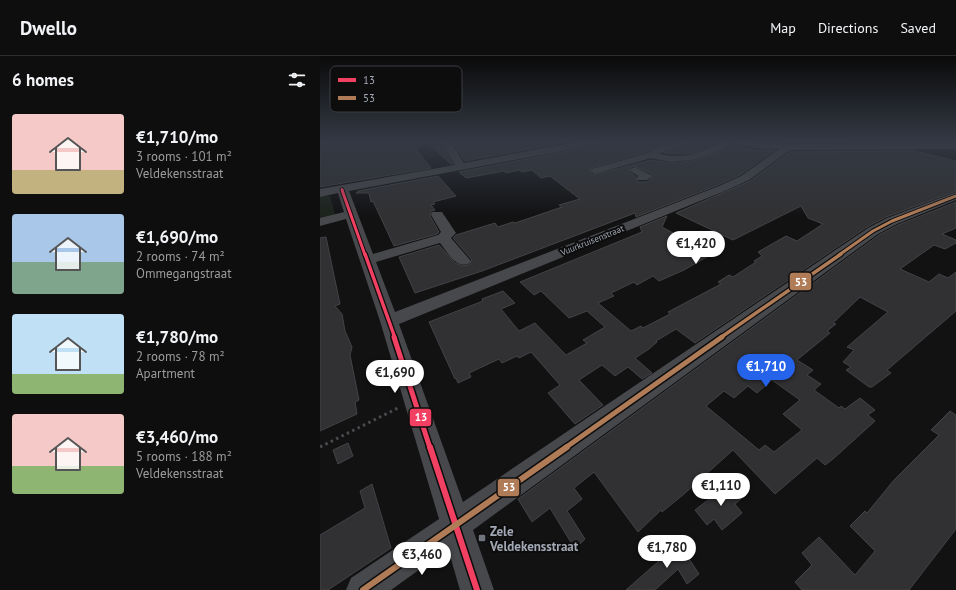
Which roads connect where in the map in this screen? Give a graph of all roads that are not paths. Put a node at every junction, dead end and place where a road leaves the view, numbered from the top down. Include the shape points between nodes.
1 (467, 166) edge
2 (613, 166) edge
3 (624, 166) edge
4 (645, 166) edge
5 (762, 166) edge
6 (461, 167) joint
7 (634, 170) junction
8 (596, 171) dead end
9 (642, 178) dead end
10 (342, 188) junction
11 (320, 192) edge
12 (956, 196) edge
13 (350, 214) junction
14 (437, 215) dead end
15 (320, 222) edge
16 (442, 238) junction
17 (367, 260) junction
18 (463, 261) dead end
19 (389, 321) junction
20 (455, 525) junction
21 (363, 590) edge
22 (477, 590) edge

1 - 6 street
2 - 8 street
3 - 7 street
4 - 7 street
5 - 19 street, Vuurkruisenstraat via 745,178 723,188
6 - 10 street
7 - 9 street via 647,177
10 - 11 street
10 - 13 street
12 - 20 street via 873,231
13 - 15 street
13 - 17 street
14 - 16 street via 449,233
16 - 17 street
16 - 18 street
17 - 19 street
19 - 20 street
20 - 21 street
20 - 22 street

